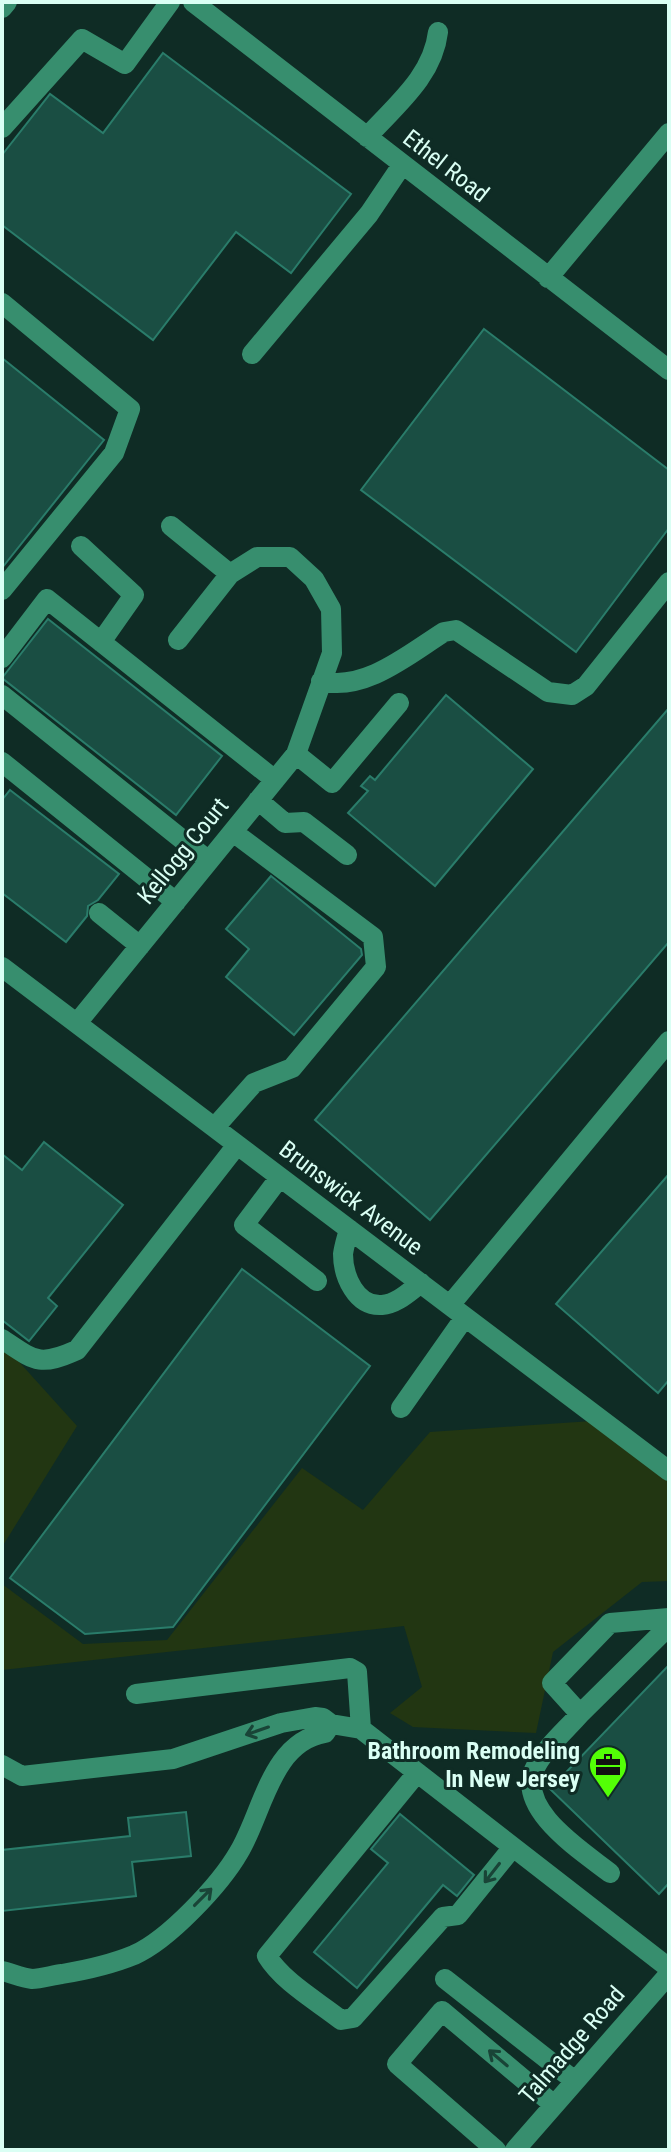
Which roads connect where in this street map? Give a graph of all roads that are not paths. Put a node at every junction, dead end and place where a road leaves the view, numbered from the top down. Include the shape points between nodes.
1 (7, 2) edge
2 (170, 2) edge
3 (193, 2) edge
4 (2, 8) edge
5 (438, 32) dead end
6 (2, 128) edge
7 (669, 133) edge
8 (367, 137) junction
9 (661, 159) edge
10 (402, 165) junction
11 (548, 278) junction
12 (2, 303) edge
13 (252, 354) dead end
14 (668, 366) edge
15 (171, 526) dead end
16 (81, 546) dead end
17 (230, 574) junction
18 (669, 582) edge
19 (2, 590) edge
20 (178, 640) dead end
21 (101, 642) junction
22 (2, 658) edge
23 (321, 681) junction
24 (2, 695) edge
25 (399, 703) dead end
26 (296, 754) junction
27 (2, 762) edge
28 (275, 780) junction
29 (258, 800) junction
30 (233, 832) junction
31 (347, 855) dead end
32 (209, 861) junction
33 (176, 902) junction
34 (99, 913) dead end
35 (140, 946) junction
36 (2, 967) edge
37 (77, 1023) junction
38 (669, 1041) edge
39 (215, 1127) junction
40 (237, 1145) junction
41 (280, 1177) junction
42 (349, 1229) junction
43 (317, 1281) dead end
44 (421, 1283) junction
45 (458, 1311) junction
46 (2, 1339) edge
47 (401, 1408) dead end
48 (669, 1471) edge
49 (669, 1618) edge
50 (669, 1626) edge
51 (136, 1694) dead end
52 (580, 1714) junction
53 (331, 1724) junction
54 (361, 1729) junction
55 (2, 1765) edge
56 (417, 1773) junction
57 (513, 1847) junction
58 (610, 1873) dead end
59 (2, 1971) edge
60 (669, 1971) edge
61 (445, 1979) dead end
62 (575, 2081) junction
63 (554, 2105) junction
64 (485, 2146) edge
65 (519, 2149) edge

1 - 4 street
2 - 6 street via 125,64 82,39
3 - 8 street, Ethel Road
5 - 8 street via 425,73
7 - 9 street
8 - 10 street, Ethel Road
9 - 11 street
10 - 11 street, Ethel Road
10 - 13 street via 369,214
11 - 14 street, Ethel Road
12 - 19 street via 130,409 114,453
15 - 17 street
16 - 21 street via 134,595
17 - 20 street
17 - 23 street, Kellogg Court via 257,557 290,557 314,579 331,609 332,653
18 - 23 street via 586,686 572,695 548,692 456,630 348,684
21 - 22 street via 47,599
21 - 28 street
23 - 26 street, Kellogg Court
24 - 32 street
25 - 26 street via 332,783
26 - 28 street, Kellogg Court
27 - 33 street
28 - 29 street, Kellogg Court
29 - 30 street, Kellogg Court
29 - 31 street via 285,823 304,822
30 - 32 street, Kellogg Court
30 - 39 street via 373,937 376,967 292,1068 254,1083
32 - 33 street, Kellogg Court
33 - 35 street, Kellogg Court
34 - 35 street
35 - 37 street, Kellogg Court
36 - 37 street, Brunswick Avenue
37 - 39 street, Brunswick Avenue
38 - 45 street
39 - 40 street, Brunswick Avenue
40 - 41 street, Brunswick Avenue
40 - 46 street via 77,1350 53,1360 30,1358
41 - 42 street, Brunswick Avenue
41 - 43 street via 244,1225
42 - 44 street, Brunswick Avenue
42 - 44 street via 343,1265 361,1298 382,1305
44 - 45 street, Brunswick Avenue
45 - 47 street
45 - 48 street, Brunswick Avenue
49 - 52 street via 610,1623 552,1683
50 - 52 street
51 - 54 street via 350,1668 357,1672
52 - 58 street via 536,1765 530,1784 534,1802 563,1836
53 - 54 street
53 -> 55 street via 315,1717 281,1723 173,1759 22,1776
59 -> 53 street via 32,1979 82,1971 145,1948 211,1890 239,1852 285,1756
54 - 56 street
56 - 57 street
57 -> 56 street via 458,1915 443,1917 353,2018 341,2020 267,1956
57 - 60 street
60 - 62 street, Talmadge Road
61 - 62 street
62 - 63 street, Talmadge Road
63 -> 64 street via 442,2011 397,2064
63 - 65 street, Talmadge Road

